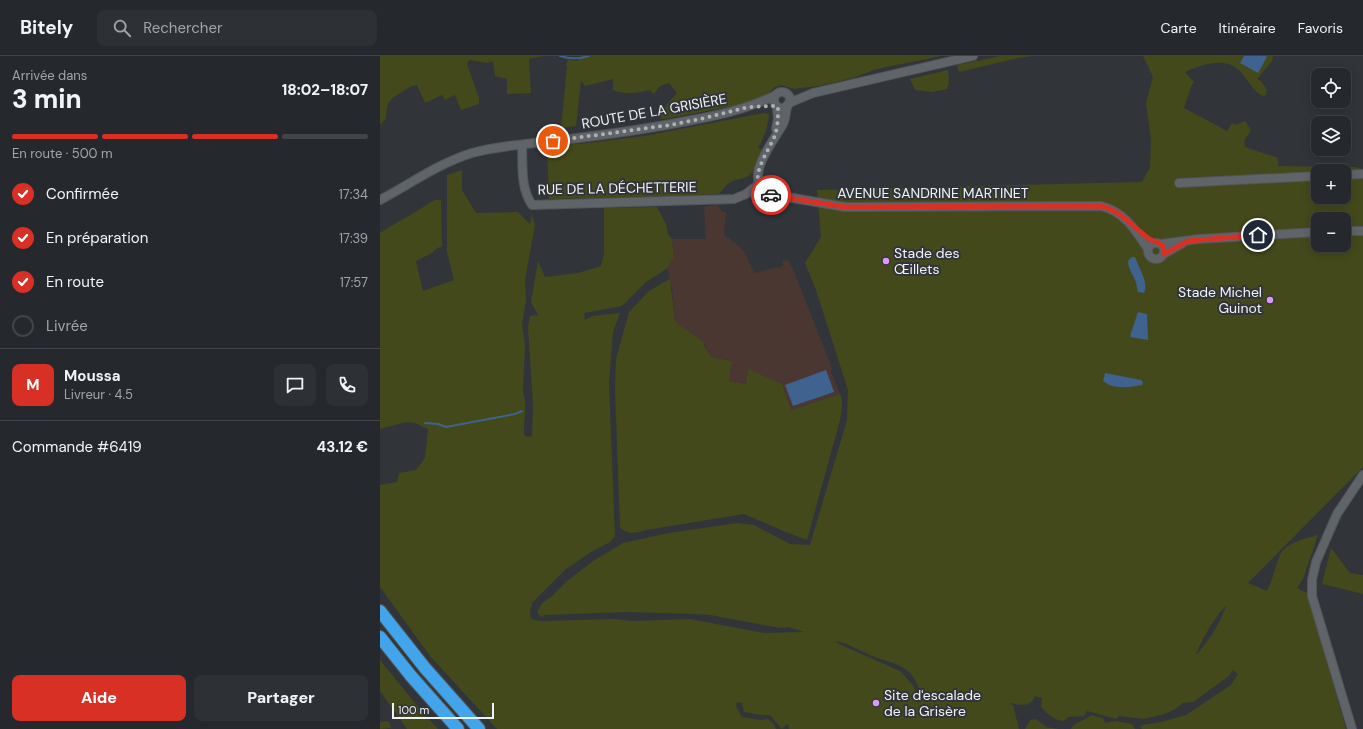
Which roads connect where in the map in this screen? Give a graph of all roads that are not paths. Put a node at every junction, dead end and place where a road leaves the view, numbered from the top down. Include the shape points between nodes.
1 (973, 56) edge
2 (813, 93) junction
3 (787, 94) junction
4 (774, 96) junction
5 (788, 104) junction
6 (777, 106) junction
7 (748, 107) junction
8 (775, 136) junction
9 (522, 144) junction
10 (1363, 174) edge
11 (1351, 175) edge
12 (1311, 176) edge
13 (1179, 183) dead end
14 (759, 184) junction
15 (382, 199) edge
16 (1134, 227) junction
17 (1351, 231) edge
18 (1363, 231) edge
19 (1311, 232) edge
20 (1188, 241) junction
21 (1158, 243) junction
22 (1148, 249) junction
23 (1164, 254) junction
24 (1363, 475) edge
25 (380, 611) edge
26 (380, 637) edge
27 (458, 729) edge
28 (480, 729) edge
29 (1352, 729) edge

1 - 2 street, ROUTE DE LA GRISIÈRE
2 - 3 street, ROUTE DE LA GRISIÈRE
2 - 5 street, ROUTE DE LA GRISIÈRE
3 - 4 street, ROUTE DE LA GRISIÈRE via 782,91
3 - 5 street via 790,98
4 - 6 street via 773,101
4 - 7 street, ROUTE DE LA GRISIÈRE
5 - 6 street, ROUTE DE LA GRISIÈRE via 783,108
5 - 8 street via 784,121
6 - 7 street, ROUTE DE LA GRISIÈRE
6 - 8 street
7 - 9 street, ROUTE DE LA GRISIÈRE via 670,125
8 - 14 street via 758,172
9 - 14 street, RUE DE LA DÉCHETTERIE via 524,187 526,196 532,204 734,199
9 - 15 street, ROUTE DE LA GRISIÈRE via 472,153 452,160
10 - 11 street
12 - 13 street
14 - 16 street, AVENUE SANDRINE MARTINET via 764,192 770,194 845,207 1101,206 1118,212
16 - 21 street, AVENUE SANDRINE MARTINET
16 - 22 street, AVENUE SANDRINE MARTINET
17 - 18 street
19 - 20 street
20 - 21 street
20 - 23 street
21 - 22 street
21 - 23 street via 1164,249
22 - 23 street, AVENUE SANDRINE MARTINET via 1149,255 1154,258
24 - 29 street via 1337,514 1316,562 1312,580 1312,596
25 - 28 highway via 425,668
26 - 27 highway

